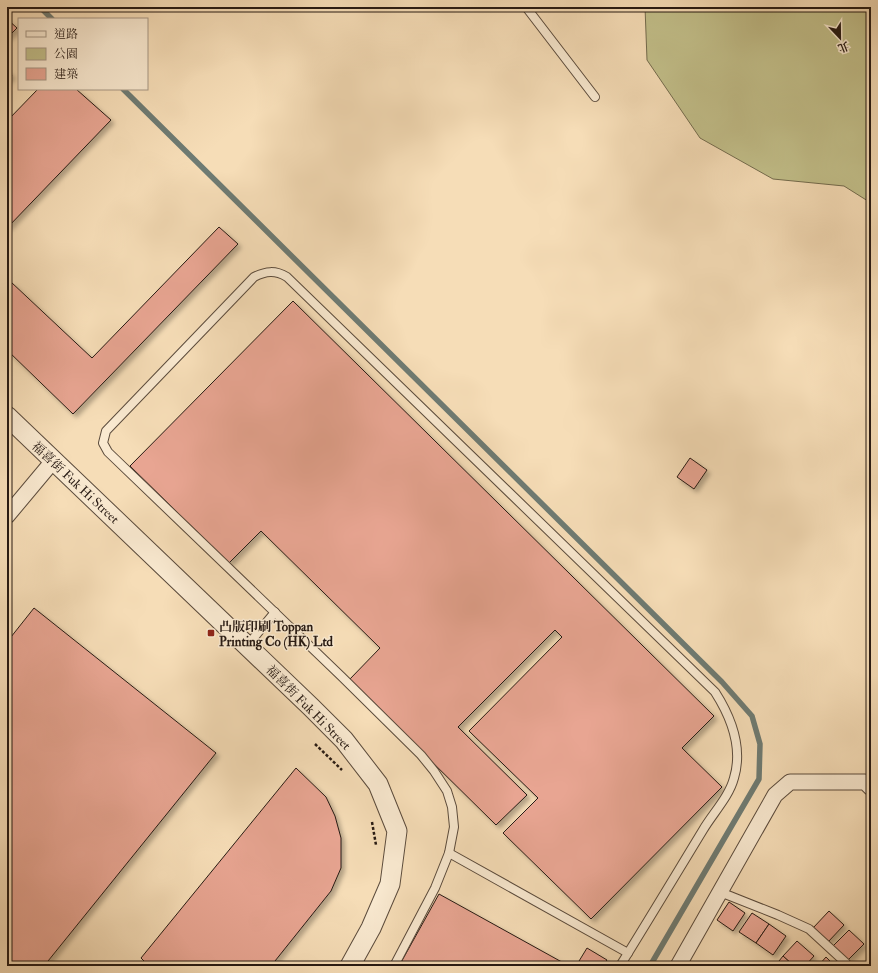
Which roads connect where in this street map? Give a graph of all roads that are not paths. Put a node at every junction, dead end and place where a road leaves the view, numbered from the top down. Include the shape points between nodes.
1 (526, 7) edge
2 (595, 97) dead end
3 (7, 416) edge
4 (53, 461) junction
5 (7, 516) edge
6 (275, 612) junction
7 (247, 646) junction
8 (871, 788) edge
9 (449, 853) junction
10 (720, 892) junction
11 (628, 953) junction
12 (846, 964) dead end
13 (350, 966) edge
14 (394, 966) edge
15 (620, 966) edge
16 (678, 966) edge

1 - 2 lane
3 - 4 street, 福喜街 Fuk Hi Street
4 - 5 street
4 - 7 street, 福喜街 Fuk Hi Street
6 - 7 lane
6 - 9 lane via 434,770 447,791 452,807 454,827
6 - 11 lane via 108,452 103,443 106,431 254,277 271,271 280,272 288,277 715,692 724,705 733,726 738,756 734,778 724,800
7 - 13 street, 福喜街 Fuk Hi Street via 344,740 378,784 396,831 390,884 371,928
8 - 10 street via 865,782 790,782 775,795
9 - 11 lane
9 - 14 lane via 435,888
10 - 12 lane via 809,929
10 - 16 street
11 - 15 lane

